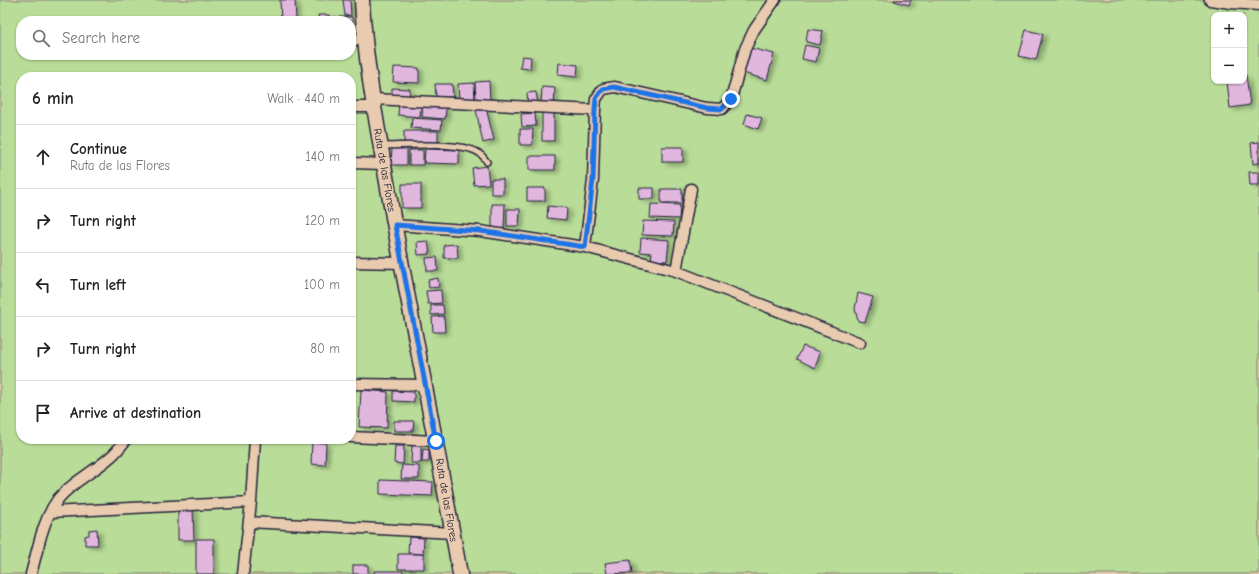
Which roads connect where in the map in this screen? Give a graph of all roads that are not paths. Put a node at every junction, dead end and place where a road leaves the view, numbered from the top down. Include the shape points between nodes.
1 (362, 0) edge
2 (775, 0) edge
3 (1210, 0) edge
4 (1259, 5) edge
5 (358, 40) edge
6 (374, 103) junction
7 (356, 106) edge
8 (595, 110) junction
9 (381, 146) junction
10 (487, 162) dead end
11 (356, 163) edge
12 (384, 164) junction
13 (691, 189) dead end
14 (395, 225) junction
15 (585, 247) junction
16 (356, 262) edge
17 (402, 263) junction
18 (676, 271) junction
19 (860, 343) dead end
20 (356, 384) edge
21 (425, 386) junction
22 (356, 437) edge
23 (436, 441) junction
24 (122, 444) edge
25 (255, 444) edge
26 (251, 502) junction
27 (50, 512) junction
28 (249, 522) junction
29 (453, 533) junction
30 (31, 574) edge
31 (243, 574) edge
32 (460, 574) edge

1 - 5 main road, Ruta de las Flores
2 - 8 street via 754,30 745,49 731,99 722,109 707,108 614,87 603,89 596,98
3 - 4 street
5 - 6 main road, Ruta de las Flores
6 - 7 street
6 - 8 street
6 - 9 main road, Ruta de las Flores
8 - 15 street via 593,180
9 - 10 lane via 441,145 464,148 479,153
9 - 12 main road, Ruta de las Flores
11 - 12 street
12 - 14 main road, Ruta de las Flores
13 - 18 street
14 - 15 street via 480,231
14 - 17 main road, Ruta de las Flores
15 - 18 street
16 - 17 street
17 - 21 main road, Ruta de las Flores
18 - 19 street
20 - 21 street
21 - 23 main road, Ruta de las Flores
22 - 23 street
23 - 29 main road, Ruta de las Flores
24 - 27 street via 108,459 72,486
25 - 26 street
26 - 27 street
26 - 28 street
27 - 30 street
28 - 29 street
28 - 31 street
29 - 32 main road, Ruta de las Flores

